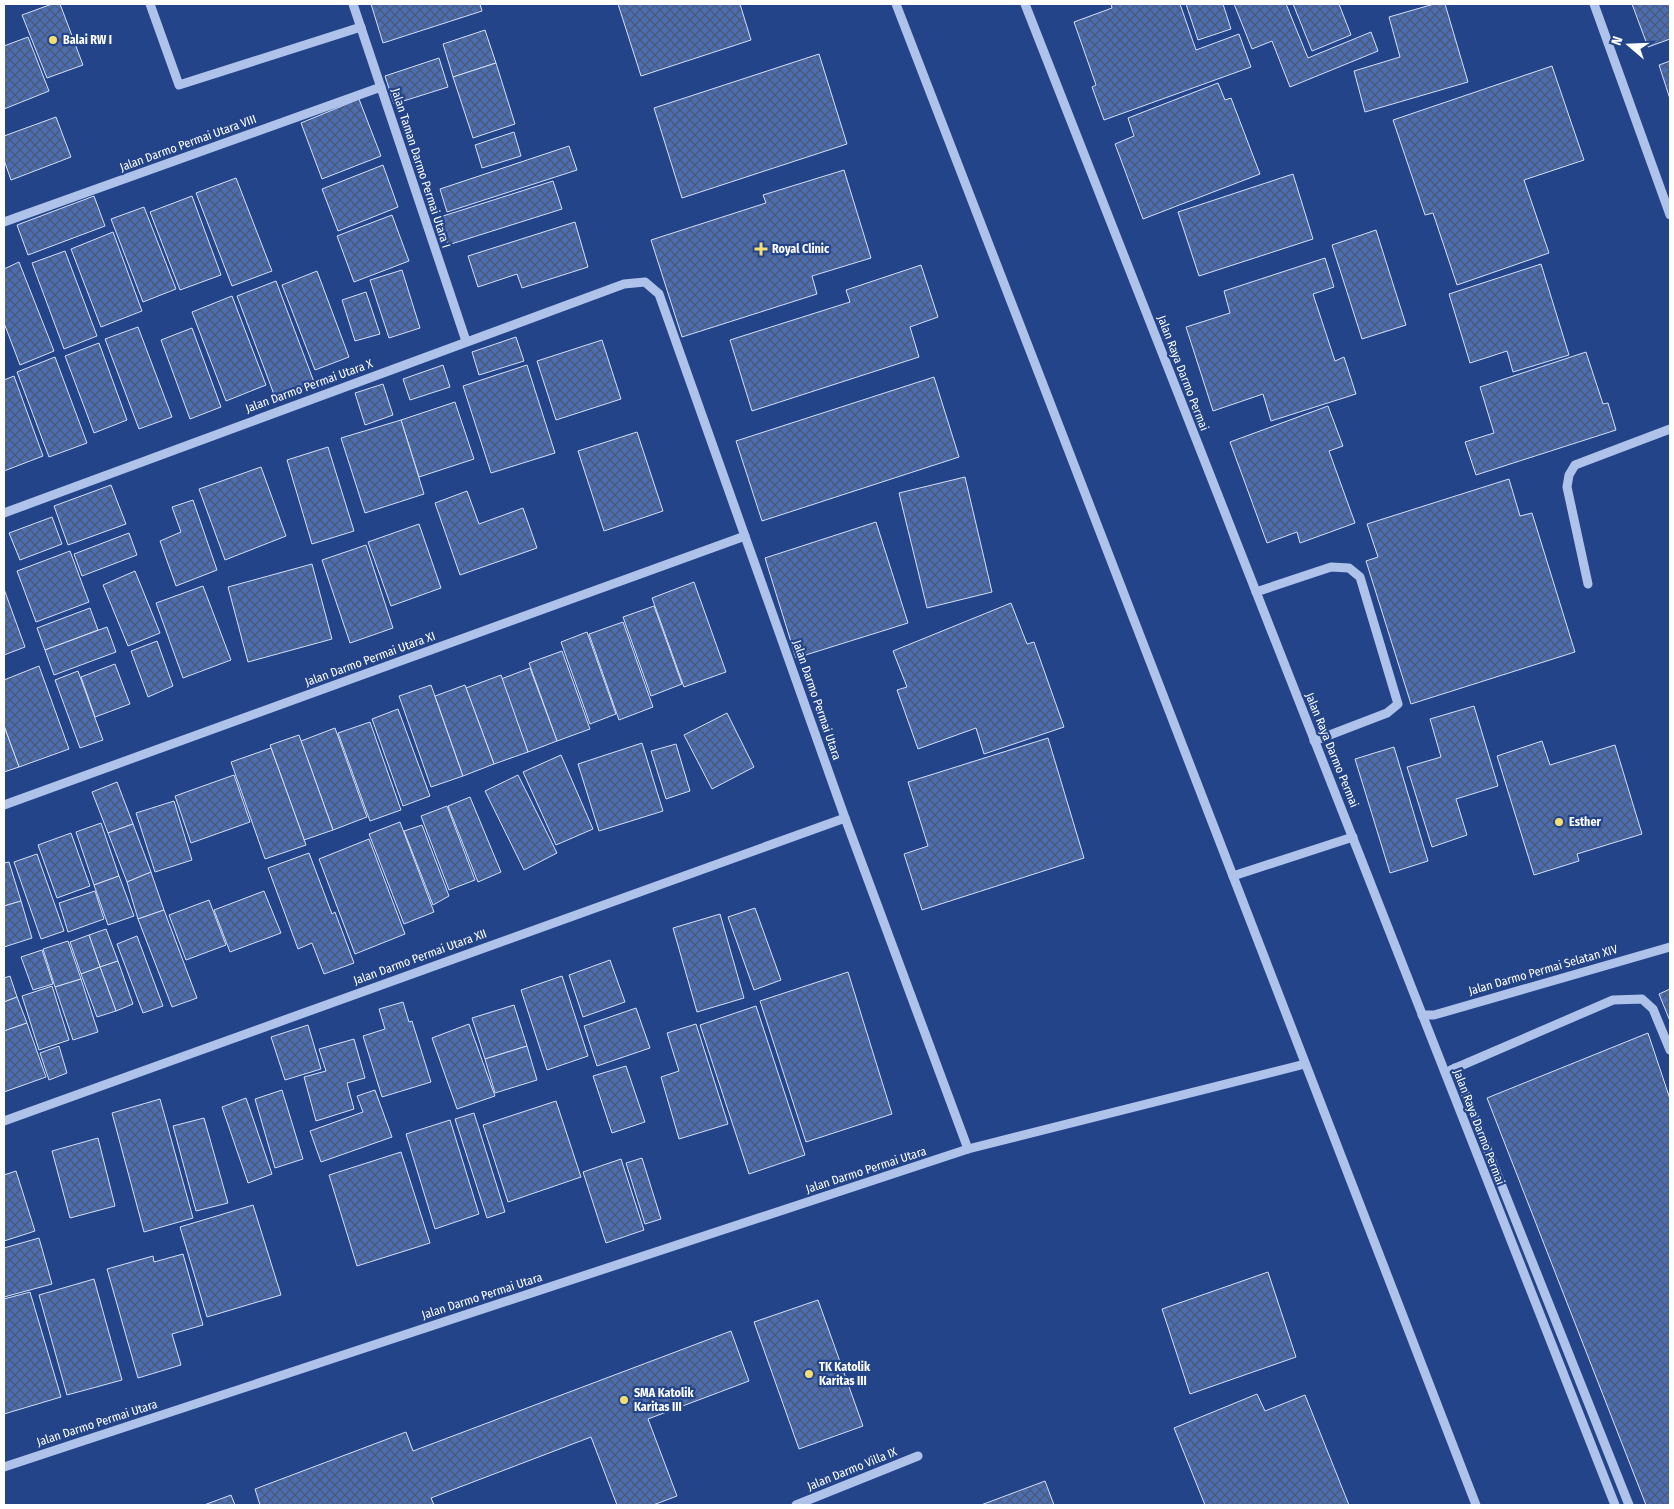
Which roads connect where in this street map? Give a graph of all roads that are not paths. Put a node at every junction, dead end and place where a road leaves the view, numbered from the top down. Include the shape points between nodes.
1 (150, 4) edge
2 (352, 4) edge
3 (896, 4) edge
4 (1025, 4) edge
5 (1594, 4) edge
6 (361, 27) junction
7 (381, 87) junction
8 (1670, 215) edge
9 (4, 222) edge
10 (624, 284) joint
11 (466, 341) junction
12 (1670, 429) edge
13 (4, 513) edge
14 (745, 536) junction
15 (1588, 584) dead end
16 (1256, 592) junction
17 (1314, 741) junction
18 (4, 806) edge
19 (845, 818) junction
20 (1353, 837) junction
21 (1233, 876) junction
22 (1670, 947) edge
23 (1422, 1015) junction
24 (1670, 1050) edge
25 (1305, 1064) junction
26 (1455, 1068) junction
27 (1444, 1072) junction
28 (4, 1121) edge
29 (968, 1149) junction
30 (918, 1456) dead end
31 (4, 1467) edge
32 (796, 1505) edge
33 (1476, 1505) edge
34 (1615, 1505) edge
35 (1628, 1505) edge

1 - 6 street via 179,85
2 - 6 street, Jalan Taman Darmo Permai Utara I
3 - 21 street
4 - 16 street, Jalan Raya Darmo Permai
5 - 8 street
6 - 7 street, Jalan Taman Darmo Permai Utara I
7 - 9 street, Jalan Darmo Permai Utara VIII
7 - 11 street, Jalan Taman Darmo Permai Utara I
10 - 11 street, Jalan Darmo Permai Utara X
10 - 14 street, Jalan Darmo Permai Utara via 645,282 659,294
11 - 13 street, Jalan Darmo Permai Utara X
12 - 15 street via 1575,465 1572,470 1567,487
14 - 18 street, Jalan Darmo Permai Utara XI
14 - 19 street, Jalan Darmo Permai Utara
16 - 17 street, Jalan Raya Darmo Permai
16 - 17 street via 1331,568 1349,568 1360,576 1398,704 1387,713
17 - 20 street, Jalan Raya Darmo Permai
19 - 28 street, Jalan Darmo Permai Utara XII
19 - 29 street, Jalan Darmo Permai Utara
20 - 21 street
20 - 23 street, Jalan Raya Darmo Permai
21 - 25 street
22 - 23 street, Jalan Darmo Permai Selatan XIV via 1434,1015
23 - 27 street, Jalan Raya Darmo Permai
24 - 26 street via 1653,1010 1642,999 1614,1000
25 - 29 street, Jalan Darmo Permai Utara
25 - 33 street
26 - 27 street
26 - 35 street
27 - 34 street, Jalan Raya Darmo Permai
29 - 31 street, Jalan Darmo Permai Utara
30 - 32 street, Jalan Darmo Villa IX

